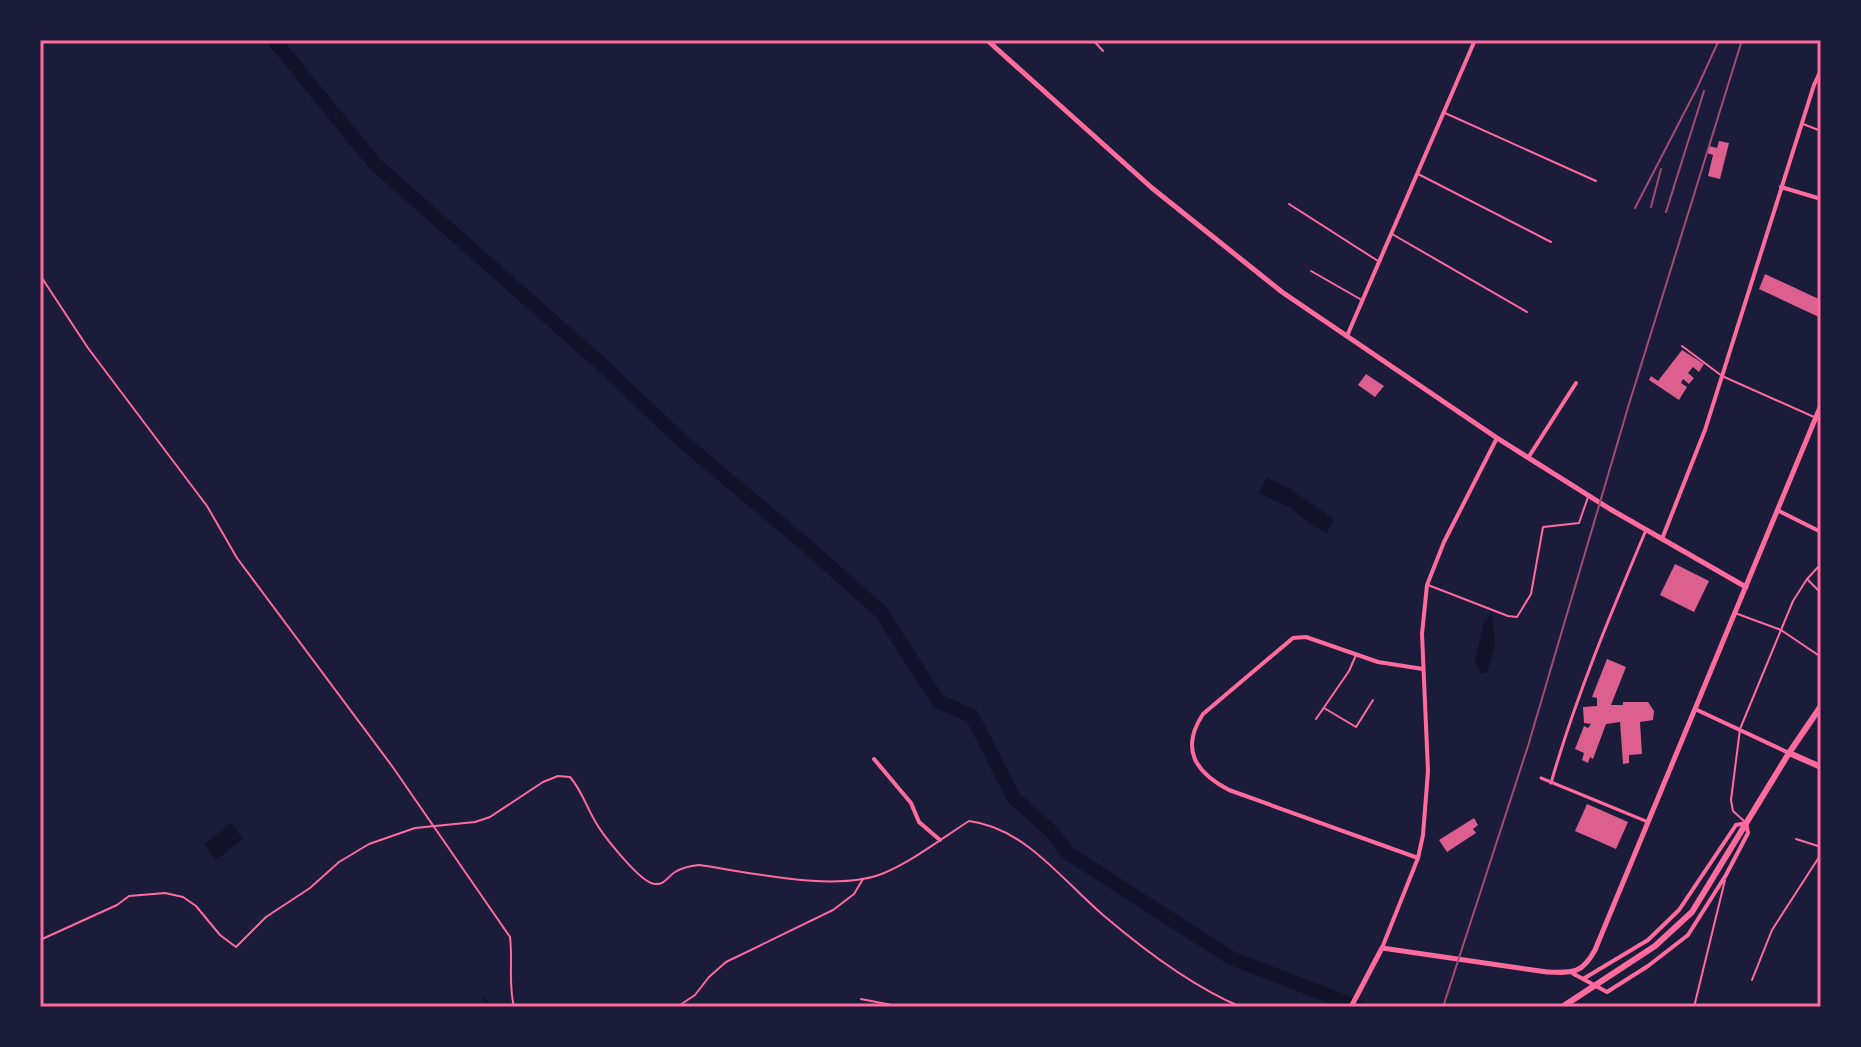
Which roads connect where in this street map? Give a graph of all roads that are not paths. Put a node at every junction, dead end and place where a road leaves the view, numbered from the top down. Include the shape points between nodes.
1 (987, 40) edge
2 (1093, 40) edge
3 (1475, 40) edge
4 (1103, 51) dead end
5 (1821, 70) edge
6 (1444, 112) junction
7 (1802, 124) junction
8 (1821, 131) edge
9 (1417, 174) junction
10 (1596, 181) dead end
11 (1781, 187) junction
12 (1821, 199) edge
13 (1289, 204) dead end
14 (1391, 233) junction
15 (1551, 242) dead end
16 (1379, 262) junction
17 (1311, 271) dead end
18 (40, 275) edge
19 (1361, 300) junction
20 (1527, 312) dead end
21 (1347, 336) junction
22 (1682, 346) dead end
23 (1722, 376) junction
24 (1576, 383) dead end
25 (1821, 405) edge
26 (1816, 418) junction
27 (1497, 438) junction
28 (1528, 458) junction
29 (1588, 496) junction
30 (1777, 510) junction
31 (1646, 530) junction
32 (1821, 532) edge
33 (1662, 539) junction
34 (1821, 564) edge
35 (1807, 579) junction
36 (1427, 585) junction
37 (1746, 587) junction
38 (1821, 593) edge
39 (1734, 613) junction
40 (1781, 630) junction
41 (1357, 654) junction
42 (1821, 657) edge
43 (1423, 669) junction
44 (1373, 700) dead end
45 (1821, 706) edge
46 (1323, 708) junction
47 (1695, 709) junction
48 (1316, 719) dead end
49 (1740, 729) junction
50 (1789, 753) junction
51 (874, 759) dead end
52 (1821, 767) edge
53 (1541, 778) dead end
54 (1551, 783) junction
55 (1648, 822) junction
56 (1746, 823) junction
57 (432, 826) junction
58 (1796, 839) dead end
59 (940, 840) junction
60 (1821, 847) edge
61 (1821, 854) edge
62 (1418, 858) junction
63 (1726, 875) junction
64 (864, 878) junction
65 (40, 940) edge
66 (1382, 948) junction
67 (1572, 973) junction
68 (1583, 979) junction
69 (1752, 980) dead end
70 (861, 999) dead end
71 (514, 1007) edge
72 (677, 1007) edge
73 (902, 1007) edge
74 (1241, 1007) edge
75 (1351, 1007) edge
76 (1562, 1007) edge
77 (1694, 1007) edge

1 - 21 street via 1152,188 1282,292
2 - 4 lane
3 - 6 street
5 - 7 street
6 - 9 street
6 - 10 lane
7 - 8 lane
7 - 11 street
9 - 14 street
9 - 15 lane
11 - 12 street
11 - 23 street
13 - 16 lane
14 - 16 street
14 - 20 lane
16 - 19 street
17 - 19 lane
18 - 57 lane
19 - 21 street
21 - 27 street
22 - 23 lane
23 - 26 lane
23 - 33 street
24 - 28 street
25 - 26 street
26 - 30 street
27 - 28 street
27 - 36 street
28 - 29 street
29 - 31 street
29 - 36 lane via 1579,523 1543,527 1531,594 1517,617
30 - 32 street
30 - 37 street
31 - 33 street
31 - 54 street via 1593,656
33 - 37 street
34 - 35 lane
35 - 38 lane
35 - 40 lane
36 - 43 street
37 - 39 street
39 - 40 lane
39 - 47 street
40 - 42 lane
40 - 49 lane
41 - 43 street
41 - 46 lane
41 - 62 street via 1306,637 1293,638 1203,714 1191,745 1195,761 1207,778 1229,790
43 - 62 street via 1428,771
44 - 46 lane via 1356,727
45 - 50 main road
46 - 48 lane
47 - 49 street
47 - 55 street
49 - 50 street
49 - 56 lane via 1731,800 1733,811
50 - 52 main road
50 - 56 main road
51 - 59 street via 911,803 919,822
53 - 54 street
54 - 55 street
55 - 67 street via 1595,950 1587,965
56 - 63 street via 1748,833
56 - 68 street via 1736,825 1679,910 1648,940
56 - 76 main road via 1679,926
57 - 64 lane via 490,817 543,782 570,777 595,822 648,883 662,884 686,866 699,865 813,881
57 - 65 lane via 369,844 339,862 266,917 236,947 196,906 165,893 129,896
57 - 71 lane via 510,937 508,975
58 - 60 lane
59 - 64 lane via 883,873
59 - 74 lane via 969,821 1028,845 1156,958
61 - 69 lane via 1772,930
62 - 66 street
63 - 68 street via 1688,935 1648,966 1607,992
63 - 77 lane
64 - 72 lane via 843,903 726,962
66 - 67 street
66 - 75 street
67 - 68 street
70 - 73 lane

